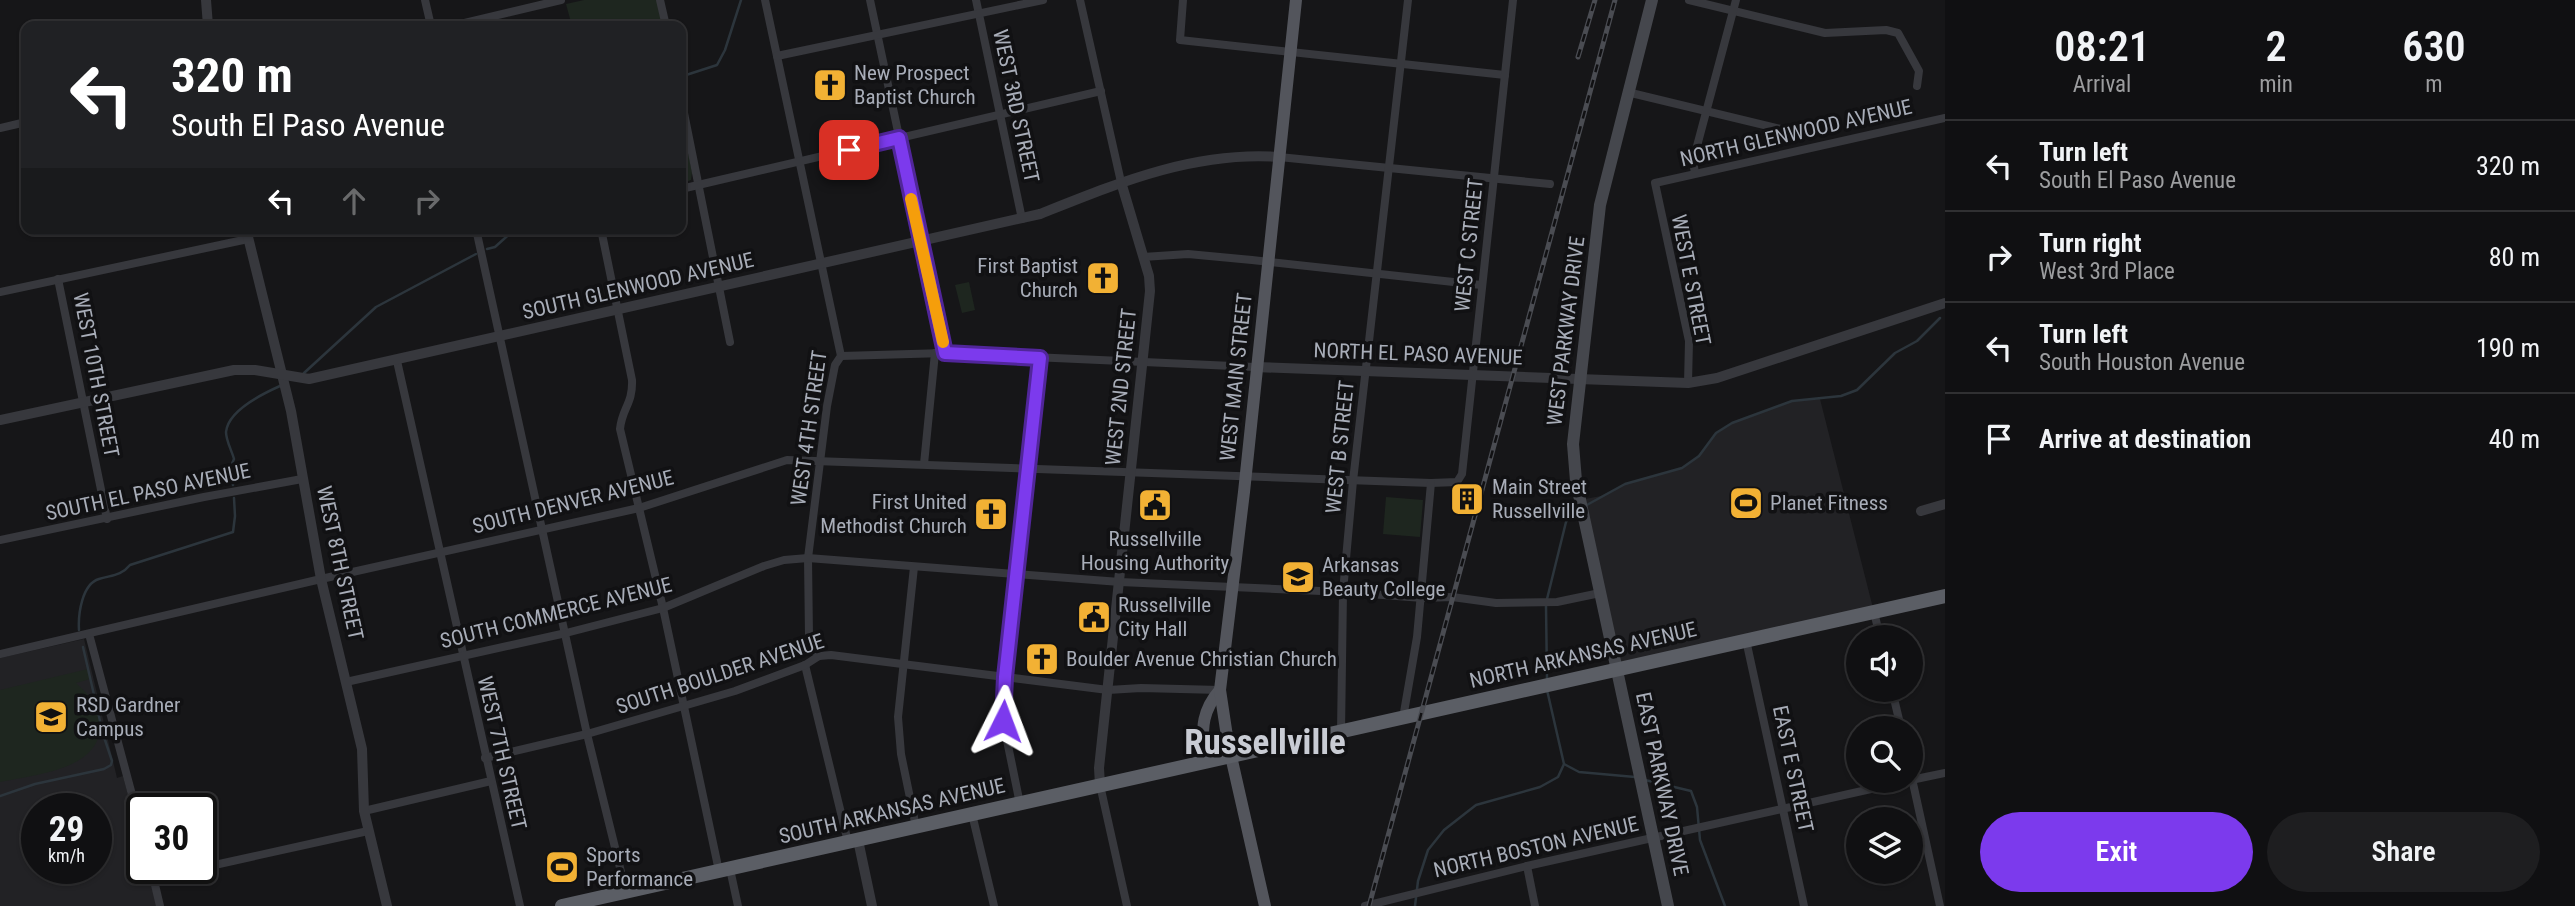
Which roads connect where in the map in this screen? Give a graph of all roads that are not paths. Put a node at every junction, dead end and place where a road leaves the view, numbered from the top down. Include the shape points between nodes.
1 (206, 0) edge
2 (425, 0) edge
3 (561, 0) edge
4 (660, 0) edge
5 (765, 0) edge
6 (870, 0) edge
7 (976, 0) edge
8 (1043, 0) edge
9 (1080, 0) edge
10 (1183, 0) edge
11 (1296, 0) edge
12 (1408, 0) edge
13 (1513, 0) edge
14 (1652, 0) edge
15 (1689, 0) edge
16 (1735, 0) edge
17 (544, 2) edge
18 (1732, 11) junction
19 (979, 13) junction
20 (208, 21) edge
21 (430, 21) edge
22 (471, 21) edge
23 (665, 21) edge
24 (877, 35) junction
25 (1290, 53) junction
26 (777, 56) junction
27 (1400, 64) junction
28 (1505, 75) junction
29 (1917, 86) dead end
30 (1101, 91) junction
31 (1628, 92) junction
32 (1706, 112) junction
33 (1000, 115) junction
34 (1945, 118) edge
35 (21, 123) edge
36 (686, 124) edge
37 (0, 128) edge
38 (1785, 130) dead end
39 (899, 138) junction
40 (1279, 157) junction
41 (800, 162) junction
42 (1388, 168) junction
43 (1695, 173) junction
44 (1494, 179) junction
45 (1121, 182) junction
46 (1655, 183) joint
47 (1550, 184) dead end
48 (698, 185) junction
49 (686, 188) edge
50 (1022, 219) junction
51 (243, 235) edge
52 (247, 235) edge
53 (477, 235) edge
54 (602, 235) edge
55 (920, 243) junction
56 (1143, 257) junction
57 (1267, 261) junction
58 (822, 265) junction
59 (1377, 273) junction
60 (58, 279) junction
61 (1481, 285) junction
62 (718, 286) junction
63 (0, 292) edge
64 (1945, 303) edge
65 (617, 310) junction
66 (500, 337) junction
67 (730, 342) dead end
68 (940, 353) junction
69 (841, 356) junction
70 (1040, 358) junction
71 (397, 361) junction
72 (1142, 362) junction
73 (1255, 367) junction
74 (1367, 371) junction
75 (282, 376) junction
76 (1472, 376) junction
77 (1580, 379) junction
78 (1688, 383) junction
79 (83, 403) junction
80 (0, 420) edge
81 (820, 460) junction
82 (924, 464) junction
83 (1028, 468) junction
84 (1132, 471) junction
85 (1245, 475) junction
86 (302, 479) junction
87 (1353, 481) junction
88 (1432, 483) junction
89 (1945, 504) edge
90 (639, 508) junction
91 (1921, 511) dead end
92 (107, 519) junction
93 (541, 532) junction
94 (0, 540) edge
95 (439, 553) junction
96 (808, 558) junction
97 (915, 567) junction
98 (1017, 574) junction
99 (321, 579) junction
100 (1120, 582) junction
101 (1231, 587) junction
102 (1343, 592) junction
103 (1600, 593) junction
104 (1421, 596) junction
105 (1945, 596) edge
106 (663, 608) junction
107 (1874, 612) junction
108 (1877, 625) edge
109 (566, 633) junction
110 (89, 634) junction
111 (1746, 640) junction
112 (0, 654) edge
113 (462, 656) junction
114 (819, 656) junction
115 (902, 663) junction
116 (805, 665) junction
117 (1617, 669) junction
118 (1005, 677) junction
119 (346, 682) junction
120 (1108, 690) junction
121 (1220, 690) junction
122 (684, 705) junction
123 (1403, 718) junction
124 (1340, 732) junction
125 (587, 734) junction
126 (1231, 757) junction
127 (485, 758) junction
128 (1203, 763) junction
129 (1945, 773) edge
130 (1923, 777) edge
131 (491, 781) junction
132 (1100, 785) junction
133 (132, 793) edge
134 (1854, 793) edge
135 (1914, 793) edge
136 (1020, 804) junction
137 (1784, 810) junction
138 (364, 811) junction
139 (972, 814) junction
140 (916, 827) junction
141 (368, 831) junction
142 (1653, 838) junction
143 (853, 841) junction
144 (217, 864) edge
145 (1527, 866) junction
146 (724, 870) junction
147 (155, 884) edge
148 (626, 892) junction
149 (601, 902) edge
150 (160, 906) edge
151 (387, 906) edge
152 (520, 906) edge
153 (562, 906) edge
154 (738, 906) edge
155 (872, 906) edge
156 (993, 906) edge
157 (1127, 906) edge
158 (1265, 906) edge
159 (1365, 906) edge
160 (1535, 906) edge
161 (1668, 906) edge
162 (1804, 906) edge
163 (1940, 906) edge

1 - 20 street
2 - 21 street
3 - 17 street
4 - 23 street
5 - 26 street, WEST 4TH STREET
6 - 24 street
7 - 19 street, WEST 3RD STREET
8 - 19 street
9 - 30 street, WEST 2ND STREET
10 - 25 street via 1180,40
11 - 25 main road, WEST MAIN STREET
12 - 27 street, WEST B STREET
13 - 28 street, WEST C STREET
14 - 31 main road, WEST PARKWAY DRIVE
15 - 18 street
16 - 18 street
17 - 22 street
18 - 29 street via 1825,33 1898,33 1919,71
18 - 32 street
19 - 24 street
19 - 33 street, WEST 3RD STREET
24 - 26 street
24 - 39 street
25 - 27 street
25 - 40 main road, WEST MAIN STREET
26 - 41 street, WEST 4TH STREET
27 - 28 street
27 - 42 street, WEST B STREET
28 - 44 street, WEST C STREET
30 - 33 street
30 - 45 street, WEST 2ND STREET
31 - 32 street
31 - 77 main road, WEST PARKWAY DRIVE via 1600,205
32 - 38 street
32 - 43 street via 1693,161
33 - 39 street
33 - 50 street, WEST 3RD STREET
34 - 43 street, NORTH GLENWOOD AVENUE
35 - 37 street
36 - 48 street
39 - 41 street
39 - 55 street
40 - 42 street
40 - 45 street, SOUTH GLENWOOD AVENUE via 1186,163
40 - 57 main road, WEST MAIN STREET
41 - 48 street
41 - 58 street, WEST 4TH STREET
42 - 44 street
42 - 59 street, WEST B STREET
43 - 46 street, NORTH GLENWOOD AVENUE
44 - 47 street
44 - 61 street, WEST C STREET
45 - 50 street, SOUTH GLENWOOD AVENUE
45 - 56 street, WEST 2ND STREET
46 - 78 street, WEST E STREET via 1689,341
48 - 49 street
48 - 62 street
50 - 55 street, SOUTH GLENWOOD AVENUE
51 - 60 street
52 - 75 street, WEST 8TH STREET
53 - 66 street
54 - 65 street
55 - 58 street, SOUTH GLENWOOD AVENUE
55 - 68 street
56 - 57 street via 1178,254
56 - 72 street, WEST 2ND STREET via 1150,291
57 - 59 street
57 - 73 main road, WEST MAIN STREET
58 - 62 street, SOUTH GLENWOOD AVENUE
58 - 69 street, WEST 4TH STREET
59 - 61 street
59 - 74 street, WEST B STREET
60 - 63 street
60 - 79 street, WEST 10TH STREET
61 - 76 street, WEST C STREET
62 - 65 street, SOUTH GLENWOOD AVENUE
62 - 67 street
64 - 78 street, NORTH EL PASO AVENUE via 1717,378
65 - 66 street, SOUTH GLENWOOD AVENUE
65 - 90 street via 632,380 632,395 620,429
66 - 71 street, SOUTH GLENWOOD AVENUE
66 - 93 street
68 - 69 street
68 - 70 street
68 - 82 street
69 - 81 street, WEST 4TH STREET via 835,365
70 - 72 street
70 - 83 street
71 - 75 street, SOUTH GLENWOOD AVENUE via 309,379
71 - 95 street, WEST 7TH STREET
72 - 73 street
72 - 84 street, WEST 2ND STREET
73 - 74 street, NORTH EL PASO AVENUE
73 - 85 main road, WEST MAIN STREET
74 - 76 street, NORTH EL PASO AVENUE
74 - 87 street, WEST B STREET
75 - 79 street, SOUTH GLENWOOD AVENUE via 234,370
75 - 86 street, WEST 8TH STREET
76 - 77 street, NORTH EL PASO AVENUE
76 - 88 street, WEST C STREET via 1462,474 1457,482
77 - 78 street, NORTH EL PASO AVENUE
77 - 103 main road, WEST PARKWAY DRIVE via 1573,444
79 - 80 street, SOUTH GLENWOOD AVENUE
79 - 92 street, WEST 10TH STREET
81 - 82 street, SOUTH DENVER AVENUE
81 - 90 street, SOUTH DENVER AVENUE via 772,463
81 - 96 street, WEST 4TH STREET
82 - 83 street, SOUTH DENVER AVENUE
83 - 84 street, SOUTH DENVER AVENUE
83 - 98 street
84 - 85 street, SOUTH DENVER AVENUE
84 - 100 street, WEST 2ND STREET
85 - 87 street, SOUTH DENVER AVENUE
85 - 101 main road, WEST MAIN STREET
86 - 92 street, SOUTH EL PASO AVENUE
86 - 99 street, WEST 8TH STREET
87 - 88 street, SOUTH DENVER AVENUE
87 - 102 street, WEST B STREET
88 - 104 street
89 - 91 street
90 - 93 street, SOUTH DENVER AVENUE
90 - 106 street
92 - 94 street, SOUTH EL PASO AVENUE
93 - 95 street, SOUTH DENVER AVENUE
93 - 109 street
95 - 99 street, SOUTH DENVER AVENUE
95 - 113 street, WEST 7TH STREET
96 - 97 street, SOUTH COMMERCE AVENUE
96 - 106 street, SOUTH COMMERCE AVENUE via 784,559
96 - 114 street, WEST 4TH STREET via 809,638
97 - 98 street, SOUTH COMMERCE AVENUE
97 - 115 street
98 - 100 street, SOUTH COMMERCE AVENUE
98 - 118 street
99 - 110 street, SOUTH DENVER AVENUE
99 - 119 street, WEST 8TH STREET
100 - 101 street, SOUTH COMMERCE AVENUE
100 - 120 street, WEST 2ND STREET
101 - 102 street, SOUTH COMMERCE AVENUE
101 - 121 main road, WEST MAIN STREET
102 - 104 street, SOUTH COMMERCE AVENUE
102 - 124 street, WEST B STREET
103 - 104 street, SOUTH COMMERCE AVENUE via 1557,602 1496,603
103 - 117 main road, WEST PARKWAY DRIVE
104 - 123 street
105 - 107 highway, NORTH ARKANSAS AVENUE
106 - 109 street, SOUTH COMMERCE AVENUE
106 - 122 street
107 - 108 street
107 - 111 highway, NORTH ARKANSAS AVENUE
109 - 113 street, SOUTH COMMERCE AVENUE
109 - 125 street
110 - 112 street, SOUTH DENVER AVENUE
110 - 133 street
111 - 117 highway, NORTH ARKANSAS AVENUE
111 - 137 street, EAST E STREET
113 - 119 street, SOUTH COMMERCE AVENUE
113 - 127 street, WEST 7TH STREET
114 - 115 street, SOUTH BOULDER AVENUE
114 - 116 street, SOUTH BOULDER AVENUE
115 - 118 street, SOUTH BOULDER AVENUE
115 - 140 street via 901,754
116 - 122 street, SOUTH BOULDER AVENUE
116 - 143 street
117 - 123 highway, NORTH ARKANSAS AVENUE
117 - 142 main road, EAST PARKWAY DRIVE
118 - 120 street, SOUTH BOULDER AVENUE
118 - 136 street via 1003,721
119 - 138 street, WEST 8TH STREET via 362,749
120 - 121 street, SOUTH BOULDER AVENUE
120 - 132 street, WEST 2ND STREET
121 - 126 main road, WEST MAIN STREET
121 - 128 main road via 1205,714
122 - 125 street, SOUTH BOULDER AVENUE
122 - 146 street
123 - 124 highway, NORTH ARKANSAS AVENUE
124 - 126 highway, NORTH ARKANSAS AVENUE
125 - 127 street, SOUTH BOULDER AVENUE
125 - 148 street
126 - 128 highway, SOUTH ARKANSAS AVENUE
126 - 158 main road, WEST MAIN STREET
127 - 131 street, WEST 7TH STREET
128 - 132 highway, SOUTH ARKANSAS AVENUE
129 - 130 street, NORTH BOSTON AVENUE
131 - 138 street
131 - 152 street, WEST 7TH STREET
132 - 136 highway, SOUTH ARKANSAS AVENUE
132 - 157 street
134 - 137 street, NORTH BOSTON AVENUE
135 - 163 street
136 - 139 highway, SOUTH ARKANSAS AVENUE
137 - 142 street, NORTH BOSTON AVENUE
137 - 162 street, EAST E STREET
138 - 141 street, WEST 8TH STREET
139 - 140 highway, SOUTH ARKANSAS AVENUE
139 - 156 street
140 - 143 highway, SOUTH ARKANSAS AVENUE
141 - 144 street
141 - 151 street, WEST 8TH STREET
142 - 145 street, NORTH BOSTON AVENUE
142 - 161 main road, EAST PARKWAY DRIVE
143 - 146 highway, SOUTH ARKANSAS AVENUE
143 - 155 street
145 - 159 street, NORTH BOSTON AVENUE
145 - 160 street
146 - 148 highway, SOUTH ARKANSAS AVENUE
146 - 154 street
147 - 150 street
148 - 149 highway, SOUTH ARKANSAS AVENUE
149 - 153 highway, SOUTH ARKANSAS AVENUE

